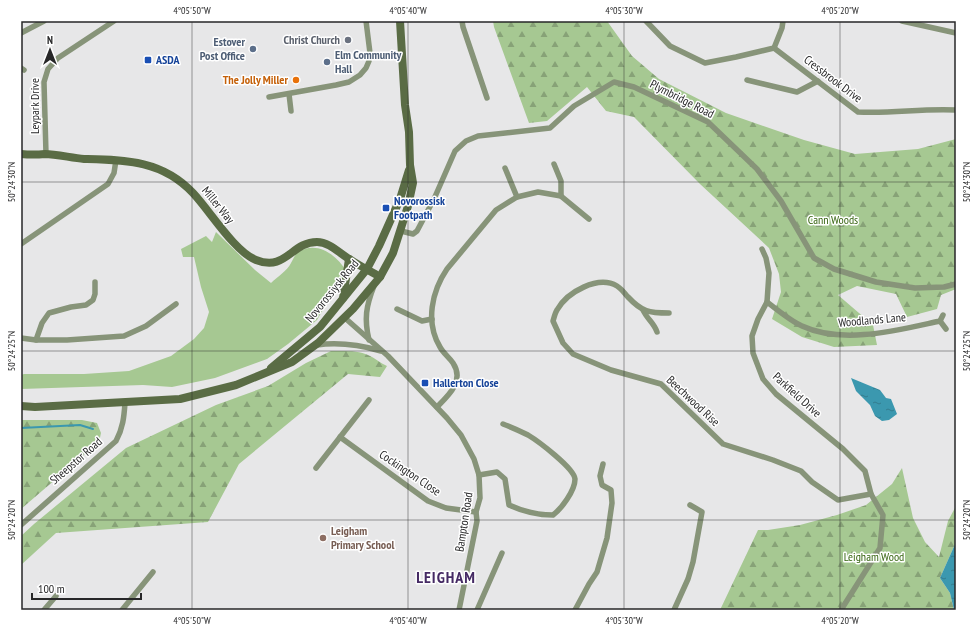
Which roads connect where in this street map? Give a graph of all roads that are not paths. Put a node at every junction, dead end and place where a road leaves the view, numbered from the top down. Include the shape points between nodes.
1 (44, 21) edge
2 (114, 21) edge
3 (366, 21) edge
4 (400, 21) edge
5 (462, 21) edge
6 (646, 21) edge
7 (783, 21) edge
8 (902, 21) edge
9 (21, 33) edge
10 (956, 33) edge
11 (774, 48) junction
12 (747, 80) dead end
13 (818, 81) junction
14 (288, 94) junction
15 (269, 97) dead end
16 (487, 98) dead end
17 (956, 110) edge
18 (291, 111) dead end
19 (21, 154) edge
20 (46, 154) junction
21 (116, 160) junction
22 (554, 164) dead end
23 (410, 165) junction
24 (505, 168) dead end
25 (561, 196) junction
26 (517, 197) junction
27 (589, 219) dead end
28 (401, 231) junction
29 (21, 244) edge
30 (762, 249) dead end
31 (349, 259) junction
32 (367, 269) junction
33 (378, 278) junction
34 (95, 282) dead end
35 (956, 284) edge
36 (342, 301) junction
37 (767, 302) junction
38 (176, 304) dead end
39 (336, 309) junction
40 (397, 309) dead end
41 (643, 310) junction
42 (669, 313) dead end
43 (943, 315) dead end
44 (345, 318) junction
45 (432, 319) junction
46 (940, 321) junction
47 (946, 329) dead end
48 (657, 332) dead end
49 (21, 338) edge
50 (36, 340) junction
51 (369, 340) junction
52 (315, 345) junction
53 (383, 352) junction
54 (268, 371) junction
55 (369, 400) dead end
56 (125, 403) junction
57 (21, 406) edge
58 (437, 407) junction
59 (503, 424) dead end
60 (340, 437) junction
61 (603, 464) dead end
62 (316, 468) dead end
63 (479, 474) junction
64 (871, 494) junction
65 (690, 505) dead end
66 (476, 512) junction
67 (21, 525) edge
68 (502, 553) dead end
69 (153, 572) dead end
70 (56, 596) dead end
71 (44, 610) edge
72 (122, 610) edge
73 (459, 610) edge
74 (477, 610) edge
75 (575, 610) edge
76 (674, 610) edge
77 (841, 610) edge

1 - 9 street
2 - 20 street, Leypark Drive via 58,58 48,69 44,82
3 - 14 street via 370,53 366,68 360,75 348,82
4 - 23 main road, Novorossiysk Road via 405,105 410,132
5 - 16 street
6 - 11 street via 670,46 705,63
7 - 11 street
8 - 10 street
11 - 13 street, Cressbrook Drive
12 - 13 street via 797,92
13 - 17 street, Cressbrook Drive via 858,112
14 - 15 street
14 - 18 street
19 - 20 main road, Miller Way
20 - 21 main road, Miller Way
21 - 29 street via 114,173 108,184
21 - 31 main road, Miller Way via 148,165 173,175 193,192 228,236 256,260 274,263 301,246 317,242
22 - 25 street via 561,181
23 - 28 main road, Novorossiysk Road via 413,183
23 - 32 main road, Novorossiysk Road via 400,199
24 - 26 street
25 - 26 street via 538,192
25 - 27 street
26 - 45 street via 496,210 441,277 432,301
28 - 33 main road, Novorossiysk Road via 393,253
28 - 35 street, Plymbridge Road via 412,234 417,231 455,151 466,141 478,136 550,128 574,106 614,82 634,87 708,122 757,169 780,201 814,258 834,269 876,282 915,288
30 - 37 street, Parkfield Drive via 769,274
31 - 32 main road, Miller Way
31 - 36 main road
32 - 33 main road, Miller Way
32 - 36 main road, Novorossiysk Road
33 - 44 main road, Novorossiysk Road
33 - 51 street via 367,306
34 - 50 street via 93,300 86,305 49,314 42,323
36 - 39 main road, Novorossiysk Road
37 - 46 street, Woodlands Lane via 800,326 820,333 877,333
37 - 64 street, Parkfield Drive via 752,336 753,353 763,379 776,394 865,471
38 - 50 street via 146,326 124,336
39 - 44 main road
39 - 54 main road, Novorossiysk Road via 320,327
40 - 45 street via 422,321
41 - 42 street
41 - 48 street, Beechwood Rise
41 - 64 street, Beechwood Rise via 638,308 619,287 608,283 590,284 568,297 557,310 553,321 563,344 573,354 611,370 661,384 723,444 801,471 838,500
43 - 46 street
44 - 51 street, Bampton Road
44 - 52 main road, Novorossiysk Road
45 - 58 street via 440,347 457,373 450,395
46 - 47 street
49 - 50 street
51 - 53 street, Bampton Road
52 - 53 street via 353,344
52 - 54 main road, Novorossiysk Road via 292,362
53 - 58 street, Bampton Road
54 - 56 main road, Novorossiysk Road via 236,385 180,399
55 - 60 street
56 - 57 main road, Novorossiysk Road
56 - 67 street, Sheepstor Road via 124,424 116,441
58 - 63 street, Bampton Road via 461,435
59 - 63 street via 530,436 565,464 575,479 571,494 560,510 553,515 536,514 510,505 505,479 497,472
60 - 62 street
60 - 66 street, Cockington Close via 428,501 446,508
61 - 75 street via 600,476 602,485 611,490 612,503 608,535 597,572
63 - 66 street, Bampton Road via 480,498
64 - 77 street, Parkfield Drive via 883,514 880,548
65 - 76 street via 702,512 688,579
66 - 73 street, Bampton Road via 477,521
68 - 74 street
69 - 72 street
70 - 71 street

